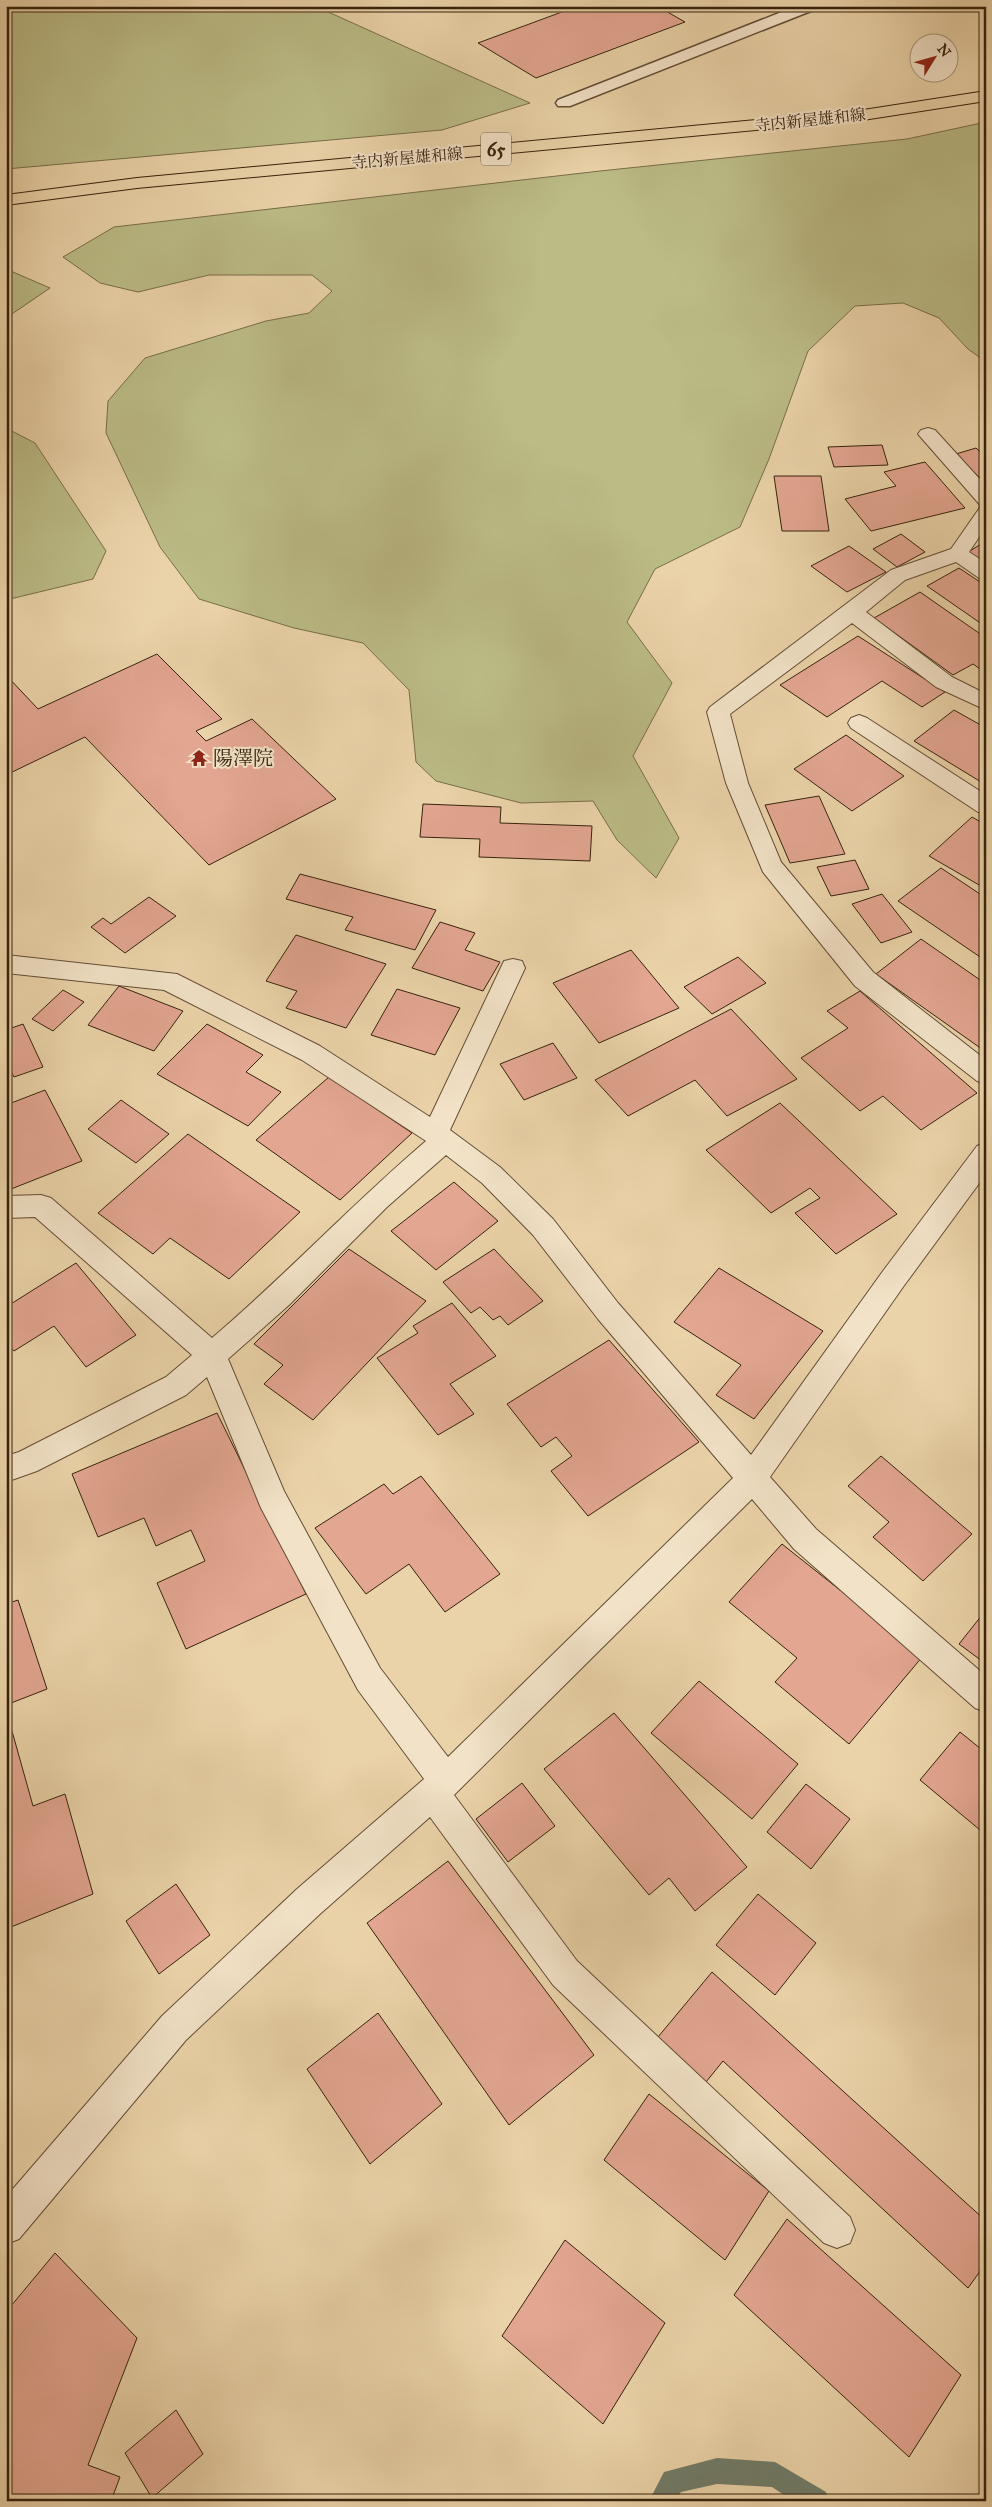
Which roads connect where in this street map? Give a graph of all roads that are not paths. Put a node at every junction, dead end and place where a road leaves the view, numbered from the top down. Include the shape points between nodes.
1 (811, 6) edge
2 (986, 96) edge
3 (564, 103) dead end
4 (6, 200) edge
5 (928, 434) dead end
6 (986, 501) edge
7 (986, 511) edge
8 (958, 554) junction
9 (986, 573) edge
10 (852, 612) junction
11 (986, 703) edge
12 (859, 723) dead end
13 (986, 806) edge
14 (6, 964) edge
15 (513, 968) dead end
16 (986, 1074) edge
17 (440, 1137) junction
18 (986, 1153) edge
19 (6, 1207) edge
20 (212, 1355) junction
21 (6, 1469) edge
22 (751, 1480) junction
23 (986, 1697) edge
24 (439, 1787) junction
25 (17, 2197) edge
26 (6, 2226) edge
27 (837, 2230) dead end

1 - 3 lane
2 - 4 main road, 寺内新屋雄和線 / 65 via 863,115 146,182
5 - 6 street
7 - 8 street
8 - 9 street
8 - 10 street via 898,575
10 - 11 street via 944,682
10 - 16 street via 718,712 737,783 771,866 864,979
12 - 13 street
14 - 17 street via 168,981 311,1053
15 - 17 street
17 - 20 street via 279,1297
17 - 22 street via 491,1174 543,1228 608,1311
18 - 22 street
19 - 20 street via 41,1206
20 - 21 street via 176,1386 27,1462
20 - 24 street via 272,1498 369,1679
22 - 23 street via 805,1539
22 - 24 street
24 - 25 street via 309,1901 174,2028
24 - 27 street via 565,1973
25 - 26 street

